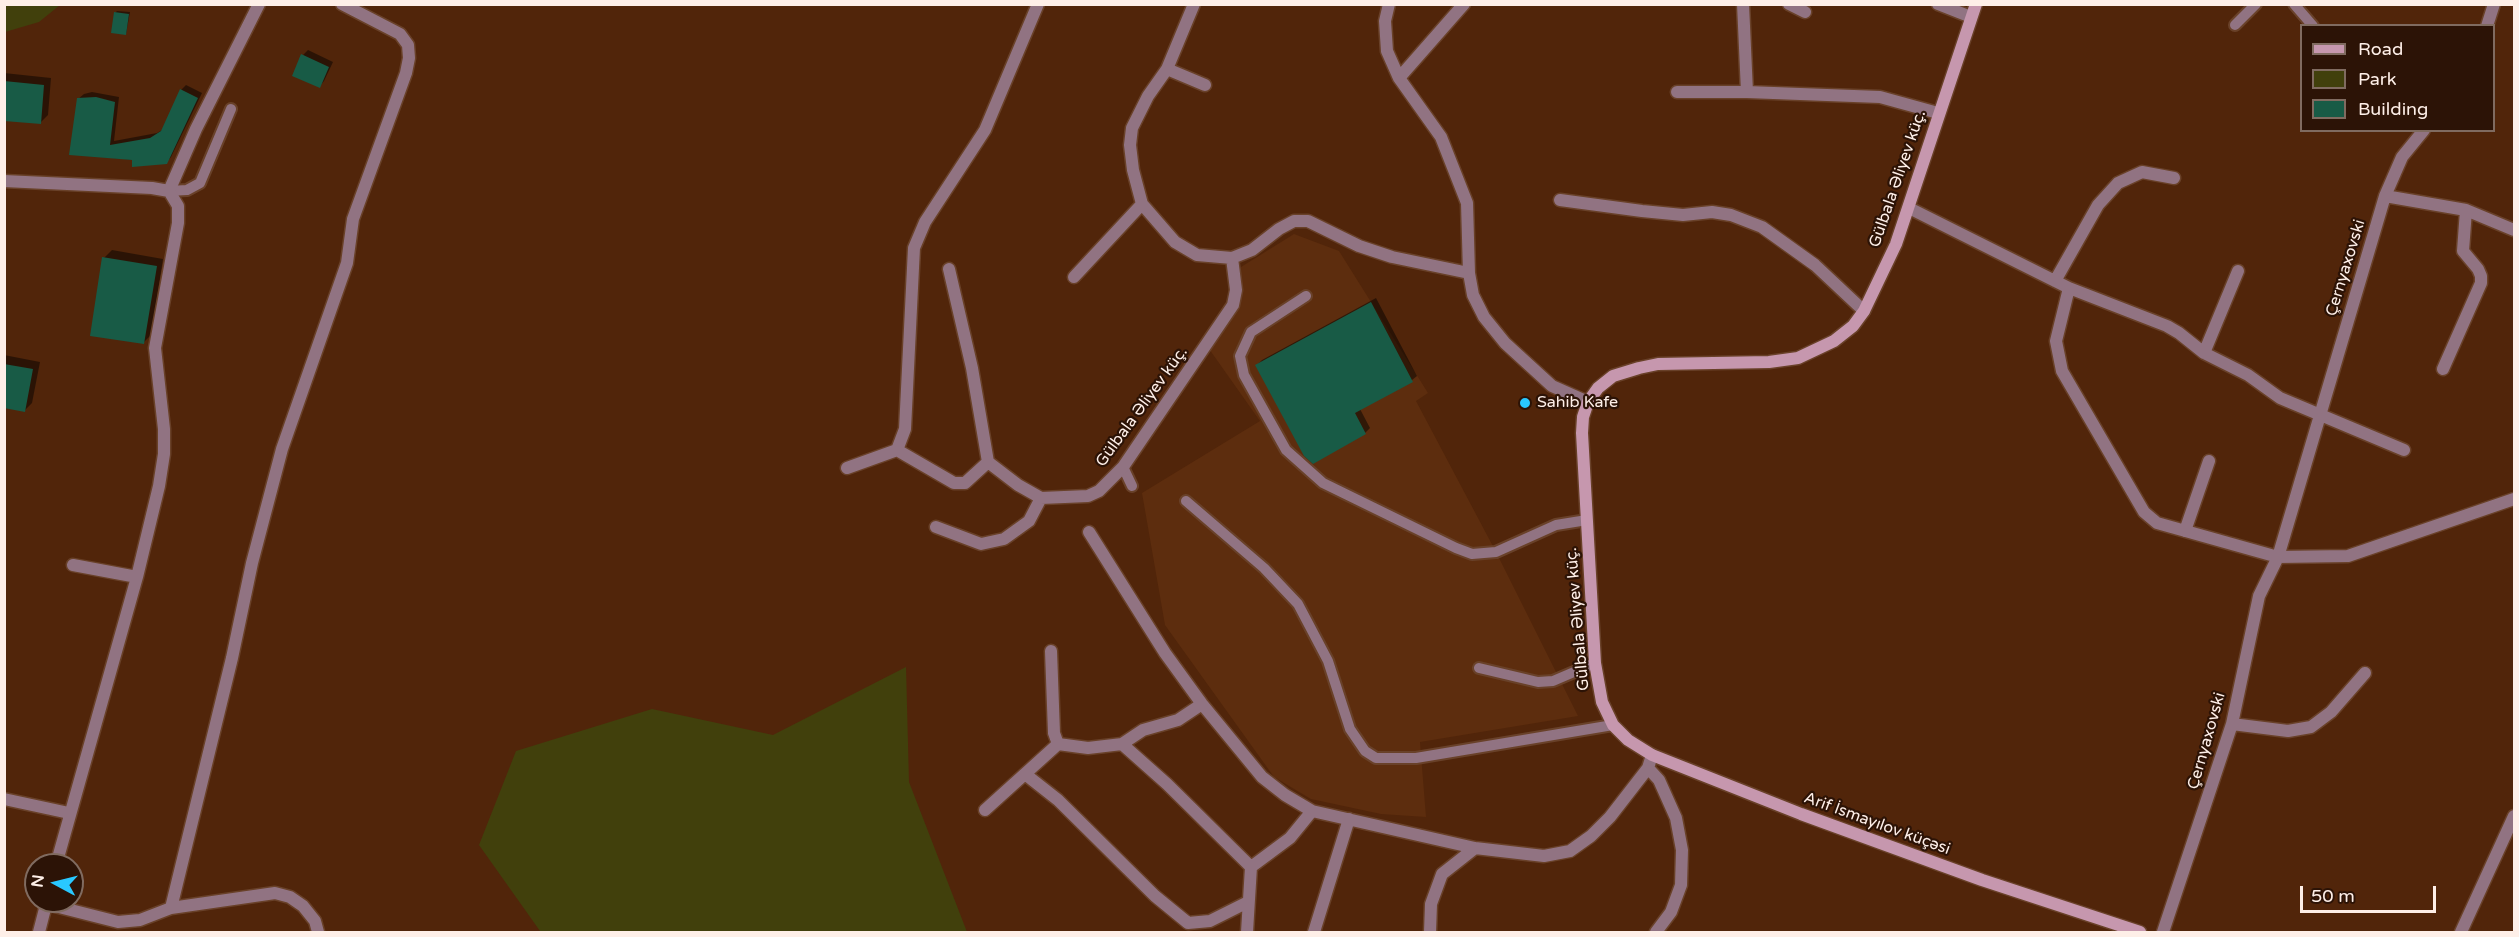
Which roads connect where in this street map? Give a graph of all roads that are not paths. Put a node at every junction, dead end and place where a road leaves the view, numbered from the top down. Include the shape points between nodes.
1 (259, 4) edge
2 (342, 4) edge
3 (1038, 4) edge
4 (1194, 4) edge
5 (1389, 4) edge
6 (1464, 4) edge
7 (1743, 4) edge
8 (1789, 4) edge
9 (1938, 4) edge
10 (1976, 4) edge
11 (2256, 4) edge
12 (2294, 4) edge
13 (2492, 5) edge
14 (1805, 12) dead end
15 (1971, 18) junction
16 (2311, 24) edge
17 (2487, 24) edge
18 (2235, 25) dead end
19 (1167, 69) junction
20 (1399, 78) junction
21 (1204, 85) dead end
22 (1677, 92) dead end
23 (1747, 92) junction
24 (231, 109) dead end
25 (1938, 113) junction
26 (2422, 132) edge
27 (2174, 178) dead end
28 (4, 181) edge
29 (169, 191) junction
30 (2385, 196) junction
31 (1560, 200) dead end
32 (1142, 204) junction
33 (1909, 208) junction
34 (2466, 210) junction
35 (2514, 230) edge
36 (1232, 258) junction
37 (949, 268) dead end
38 (2238, 271) dead end
39 (1469, 273) junction
40 (1074, 277) dead end
41 (2055, 281) junction
42 (2069, 288) junction
43 (1306, 296) dead end
44 (1864, 311) junction
45 (2204, 353) junction
46 (2443, 369) dead end
47 (1587, 402) junction
48 (2319, 415) junction
49 (897, 450) junction
50 (2404, 450) dead end
51 (2209, 461) dead end
52 (988, 462) junction
53 (1123, 467) junction
54 (847, 468) dead end
55 (1132, 486) dead end
56 (1041, 498) junction
57 (2514, 499) edge
58 (1186, 501) dead end
59 (1587, 520) junction
60 (936, 527) dead end
61 (2185, 531) junction
62 (1089, 532) dead end
63 (2278, 557) junction
64 (73, 566) dead end
65 (137, 577) junction
66 (1051, 651) dead end
67 (1595, 663) junction
68 (1479, 668) dead end
69 (2365, 673) dead end
70 (1202, 704) junction
71 (1613, 724) junction
72 (2232, 724) junction
73 (1058, 744) junction
74 (1122, 744) junction
75 (1652, 755) junction
76 (1648, 768) junction
77 (1025, 774) junction
78 (4, 799) edge
79 (984, 810) dead end
80 (1312, 811) junction
81 (69, 813) junction
82 (2514, 816) edge
83 (1349, 819) junction
84 (1475, 848) junction
85 (59, 853) edge
86 (1251, 867) junction
87 (1248, 902) junction
88 (171, 908) junction
89 (44, 913) edge
90 (84, 913) edge
91 (39, 933) edge
92 (318, 933) edge
93 (1247, 933) edge
94 (1314, 933) edge
95 (1430, 933) edge
96 (1656, 933) edge
97 (2140, 933) edge
98 (2163, 933) edge
99 (2461, 933) edge

1 - 29 street
2 - 88 street via 400,34 408,45 409,58 353,219 347,263 282,449
3 - 49 street via 985,130 925,222 914,248 905,429
4 - 19 street
5 - 20 street via 1387,51
6 - 20 street
7 - 23 street
8 - 14 street
9 - 15 street
10 - 15 street, Gülbala Əliyev küç.
11 - 18 lane
12 - 16 lane
13 - 17 street
15 - 25 street, Gülbala Əliyev küç.
19 - 21 street
19 - 32 street via 1132,128 1132,170
20 - 39 street via 1441,137 1467,203
22 - 23 street
23 - 25 street via 1880,97
24 - 29 lane via 200,183
25 - 33 street, Gülbala Əliyev küç.
26 - 30 street, Çernyaxovski via 2402,157
27 - 41 street via 2142,172 2118,183 2098,205
28 - 29 street
29 - 65 street via 178,206 178,223 156,348 164,454
30 - 34 street
30 - 48 street, Çernyaxovski
31 - 44 street via 1683,215 1731,215 1762,227 1815,265
32 - 36 street via 1175,242 1197,255
32 - 40 street
33 - 41 street
33 - 44 street, Gülbala Əliyev küç.
34 - 35 street
34 - 46 street via 2463,251 2478,269 2481,283
36 - 39 street via 1252,250 1294,221 1308,221 1359,246
36 - 53 street, Gülbala Əliyev küç. via 1236,290 1233,305
37 - 52 street
38 - 45 street
39 - 47 street via 1473,295 1484,317 1505,343 1552,386
41 - 42 street
42 - 45 street via 2167,326
42 - 61 street via 2056,341 2062,371 2144,512 2157,522
43 - 59 lane via 1251,332 1240,356 1244,375 1286,450 1323,483 1472,554 1496,552 1556,525
44 - 47 street, Gülbala Əliyev küç. via 1834,341 1798,358 1658,364 1613,376
45 - 48 street via 2248,375 2280,398
47 - 59 street, Gülbala Əliyev küç. via 1582,433
48 - 50 street
48 - 63 street, Çernyaxovski
49 - 52 street via 954,483 965,483
49 - 54 street
51 - 61 street
52 - 56 street
53 - 55 lane
53 - 56 street, Gülbala Əliyev küç. via 1099,491 1088,496
56 - 60 street via 1029,521 1004,539 981,544
57 - 63 street via 2348,556
58 - 71 lane via 1264,568 1298,604 1328,661 1350,729 1365,751 1376,758 1416,758
59 - 67 street, Gülbala Əliyev küç.
61 - 63 street
62 - 70 street
63 - 72 street, Çernyaxovski via 2259,596
64 - 65 street
65 - 81 street
66 - 73 street via 1054,733
67 - 68 lane via 1553,681 1538,682
67 - 71 street, Gülbala Əliyev küç. via 1602,702
69 - 72 street via 2331,712 2311,727 2288,731
70 - 74 street via 1178,720 1143,730
70 - 80 street via 1262,777
71 - 75 street, Arif İsmayılov küçəsi via 1628,740
72 - 98 street, Çernyaxovski
73 - 74 street via 1088,748
73 - 77 street
74 - 86 street
75 - 76 street
75 - 97 street, Arif İsmayılov küçəsi via 1960,872
76 - 84 street via 1610,817 1570,851 1544,856
76 - 96 street via 1659,780 1676,818 1682,850 1681,885 1671,912
77 - 79 street
77 - 87 street via 1058,800 1155,896 1188,923 1210,921
78 - 81 street
80 - 83 street
80 - 86 street via 1290,838
81 - 85 street
82 - 99 street
83 - 84 street
83 - 94 street
84 - 95 street via 1442,874 1431,904
86 - 87 street
87 - 93 street
88 - 90 street via 140,920 118,922
88 - 92 street via 275,893 303,906 315,921
89 - 91 street

